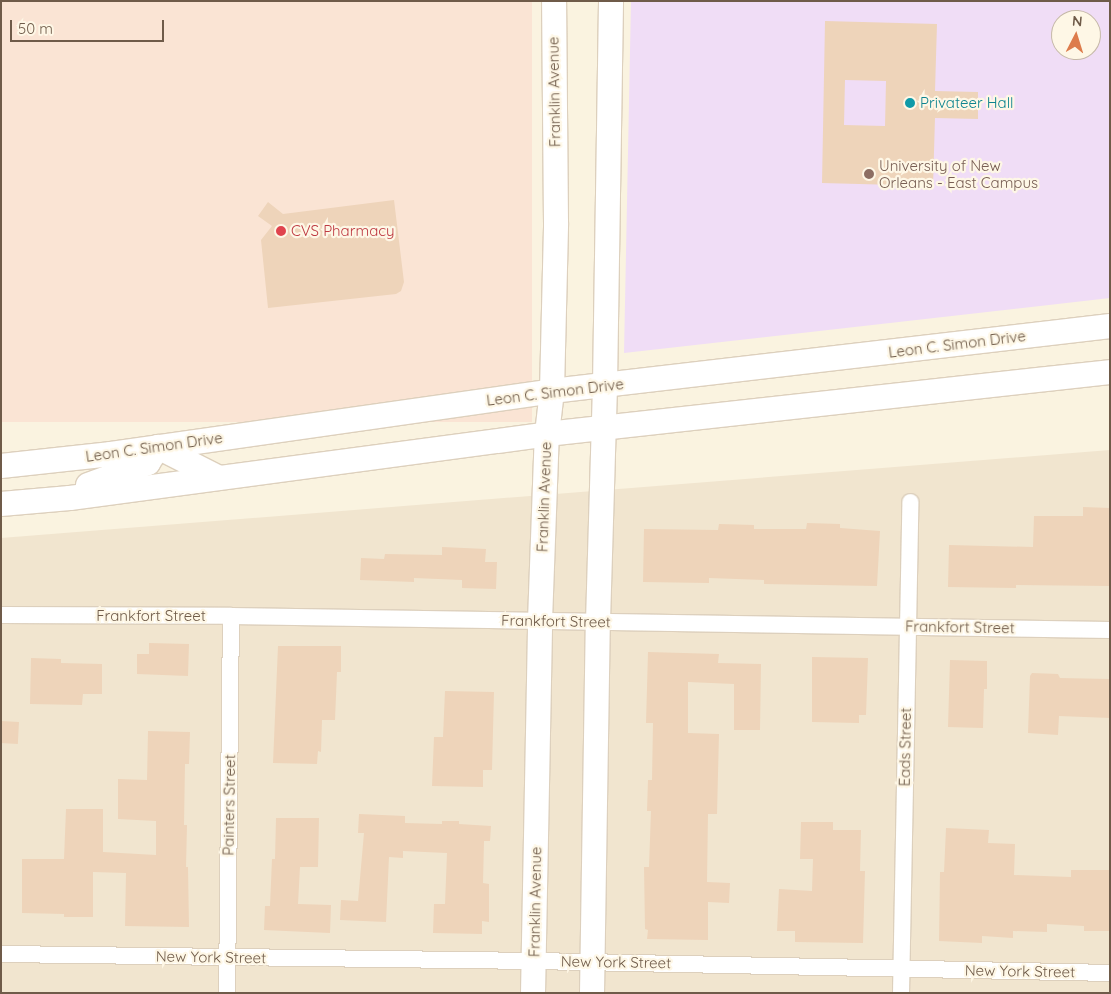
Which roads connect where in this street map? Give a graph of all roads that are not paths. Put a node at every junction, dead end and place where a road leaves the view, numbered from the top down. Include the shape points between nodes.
1 (554, 1) edge
2 (611, 1) edge
3 (1110, 326) edge
4 (1110, 372) edge
5 (605, 385) junction
6 (552, 392) junction
7 (604, 428) junction
8 (547, 434) junction
9 (158, 447) junction
10 (1, 466) edge
11 (219, 478) junction
12 (28, 502) junction
13 (910, 502) dead end
14 (1, 504) edge
15 (1, 615) edge
16 (231, 616) junction
17 (540, 621) junction
18 (598, 622) junction
19 (906, 626) junction
20 (1110, 630) edge
21 (1, 954) edge
22 (227, 957) junction
23 (534, 960) junction
24 (592, 962) junction
25 (901, 969) junction
26 (1110, 973) edge
27 (227, 993) edge
28 (533, 993) edge
29 (592, 993) edge
30 (901, 993) edge

1 - 6 main road, Franklin Avenue via 556,222
2 - 5 main road
3 - 5 main road, Leon C. Simon Drive
4 - 7 main road
5 - 6 main road, Leon C. Simon Drive
5 - 7 main road
6 - 8 main road, Franklin Avenue
6 - 9 main road, Leon C. Simon Drive
7 - 8 main road
7 - 18 main road
8 - 11 main road
8 - 17 main road, Franklin Avenue
9 - 10 main road, Leon C. Simon Drive
9 - 11 main road
9 - 12 main road via 148,463 110,478
11 - 12 main road
12 - 14 main road
13 - 19 street, Eads Street
15 - 16 street, Frankfort Street
16 - 17 street, Frankfort Street
16 - 22 street, Painters Street
17 - 18 street, Frankfort Street
17 - 23 main road, Franklin Avenue
18 - 19 street, Frankfort Street
18 - 24 main road
19 - 20 street, Frankfort Street
19 - 25 street, Eads Street
21 - 22 street, New York Street
22 - 23 street, New York Street
22 - 27 street, Painters Street
23 - 24 street, New York Street
23 - 28 main road, Franklin Avenue
24 - 25 street, New York Street
24 - 29 main road
25 - 26 street, New York Street
25 - 30 street, Eads Street

